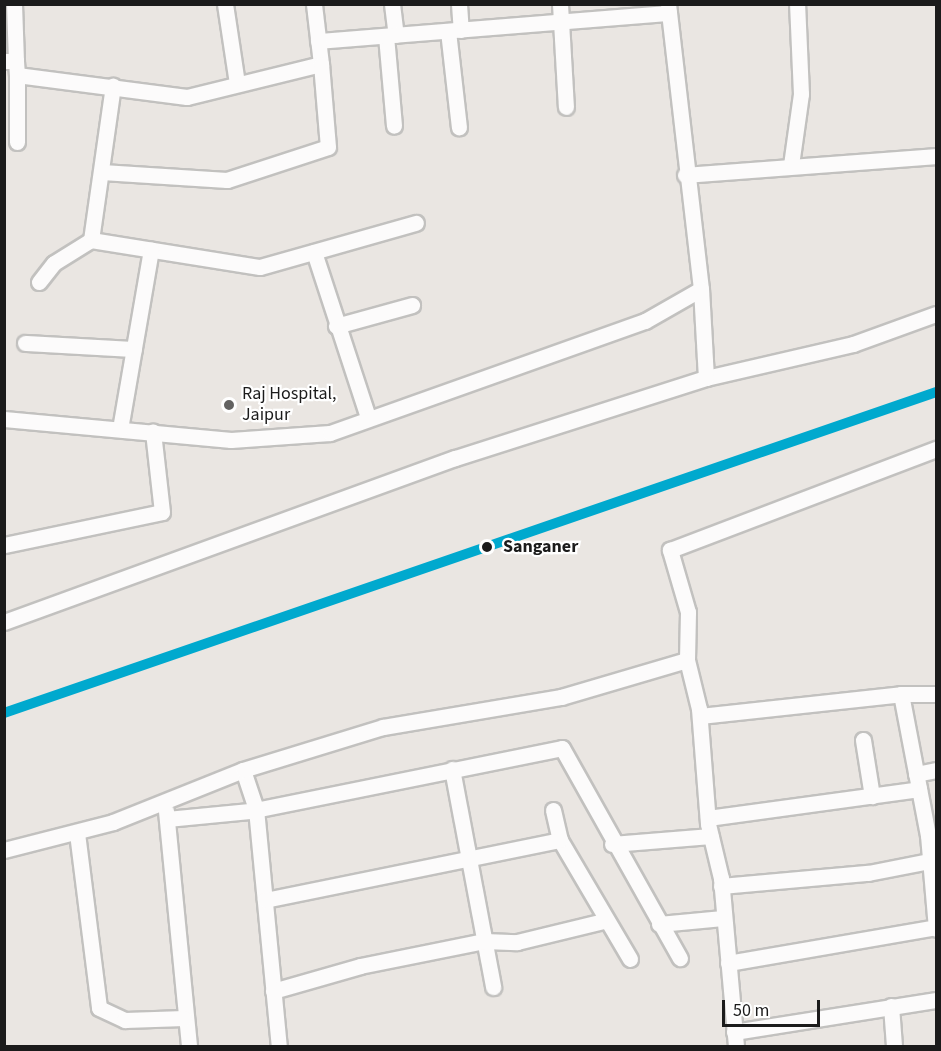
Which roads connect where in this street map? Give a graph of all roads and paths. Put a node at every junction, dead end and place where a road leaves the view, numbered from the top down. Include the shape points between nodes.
1 (14, 4) edge
2 (225, 4) edge
3 (314, 4) edge
4 (392, 4) edge
5 (459, 4) edge
6 (560, 4) edge
7 (797, 4) edge
8 (668, 9) edge
9 (561, 22) junction
10 (455, 30) junction
11 (391, 35) junction
12 (318, 41) junction
13 (321, 64) junction
14 (12, 66) edge
15 (237, 83) junction
16 (113, 86) junction
17 (566, 106) dead end
18 (394, 126) dead end
19 (459, 127) dead end
20 (17, 142) dead end
21 (936, 156) edge
22 (791, 165) junction
23 (102, 172) junction
24 (685, 175) junction
25 (416, 223) dead end
26 (92, 240) junction
27 (151, 250) junction
28 (314, 252) junction
29 (39, 282) dead end
30 (701, 289) junction
31 (412, 305) dead end
32 (936, 314) edge
33 (336, 326) junction
34 (25, 343) dead end
35 (134, 349) junction
36 (706, 378) junction
37 (368, 417) junction
38 (4, 419) edge
39 (120, 429) junction
40 (153, 432) junction
41 (936, 451) edge
42 (4, 545) edge
43 (4, 622) edge
44 (687, 660) junction
45 (901, 694) junction
46 (936, 694) edge
47 (700, 717) junction
48 (863, 740) dead end
49 (243, 770) junction
50 (452, 770) junction
51 (936, 770) edge
52 (917, 781) junction
53 (872, 796) junction
54 (164, 800) junction
55 (256, 809) junction
56 (553, 810) dead end
57 (708, 818) junction
58 (167, 819) junction
59 (77, 833) junction
60 (711, 836) junction
61 (560, 840) junction
62 (932, 842) edge
63 (612, 844) junction
64 (4, 850) edge
65 (472, 856) junction
66 (930, 861) junction
67 (721, 886) junction
68 (266, 900) junction
69 (723, 918) junction
70 (604, 921) junction
71 (659, 924) junction
72 (936, 928) edge
73 (484, 941) junction
74 (680, 958) dead end
75 (630, 959) dead end
76 (728, 963) junction
77 (493, 987) dead end
78 (273, 991) junction
79 (936, 1000) edge
80 (891, 1006) junction
81 (184, 1018) junction
82 (735, 1039) edge
83 (189, 1047) edge
84 (279, 1047) edge
85 (894, 1047) edge

1 - 14 street
2 - 15 street
3 - 12 street
4 - 11 street
5 - 10 street
6 - 9 street
7 - 22 street via 801,94
8 - 9 street
8 - 24 street
9 - 10 street
9 - 17 street
10 - 11 street
10 - 19 street
11 - 12 street
11 - 18 street
12 - 13 street
13 - 15 street
13 - 23 street via 328,147 227,180
14 - 16 street
14 - 20 street
15 - 16 street via 187,96
16 - 23 street
21 - 22 street
22 - 24 street
23 - 26 street
24 - 30 street
25 - 28 street
26 - 27 street
26 - 29 street via 54,263
27 - 28 street via 260,267
27 - 35 street
28 - 33 street
30 - 36 street
30 - 37 street via 645,321
31 - 33 street
32 - 36 street via 853,344
33 - 37 street
34 - 35 street
35 - 39 street
36 - 43 street via 443,462
37 - 40 street via 330,433 253,438
38 - 39 street
39 - 40 street
40 - 42 street via 162,512
41 - 44 street via 670,550 688,612
44 - 47 street
44 - 49 street via 561,698 383,726
45 - 46 street
45 - 47 street
45 - 52 street
47 - 57 street
48 - 53 street
49 - 54 street
49 - 55 street
50 - 55 street
50 - 63 street via 562,748
50 - 65 street
51 - 52 street
52 - 53 street
52 - 62 street
53 - 57 street
54 - 58 street
54 - 59 street
55 - 58 street
55 - 68 street
56 - 61 street
57 - 60 street
58 - 81 street
59 - 64 street
59 - 81 street via 99,1008 125,1020
60 - 63 street
60 - 67 street
61 - 65 street
61 - 70 street
62 - 66 street
63 - 71 street
65 - 68 street
65 - 73 street
66 - 67 street via 868,873
66 - 72 street
67 - 69 street
68 - 78 street
69 - 71 street
69 - 76 street
70 - 73 street via 517,942
70 - 75 street
71 - 74 street
72 - 76 street
73 - 77 street
73 - 78 street via 360,966
76 - 82 street
78 - 84 street
79 - 80 street
80 - 82 street
80 - 85 street
81 - 83 street

